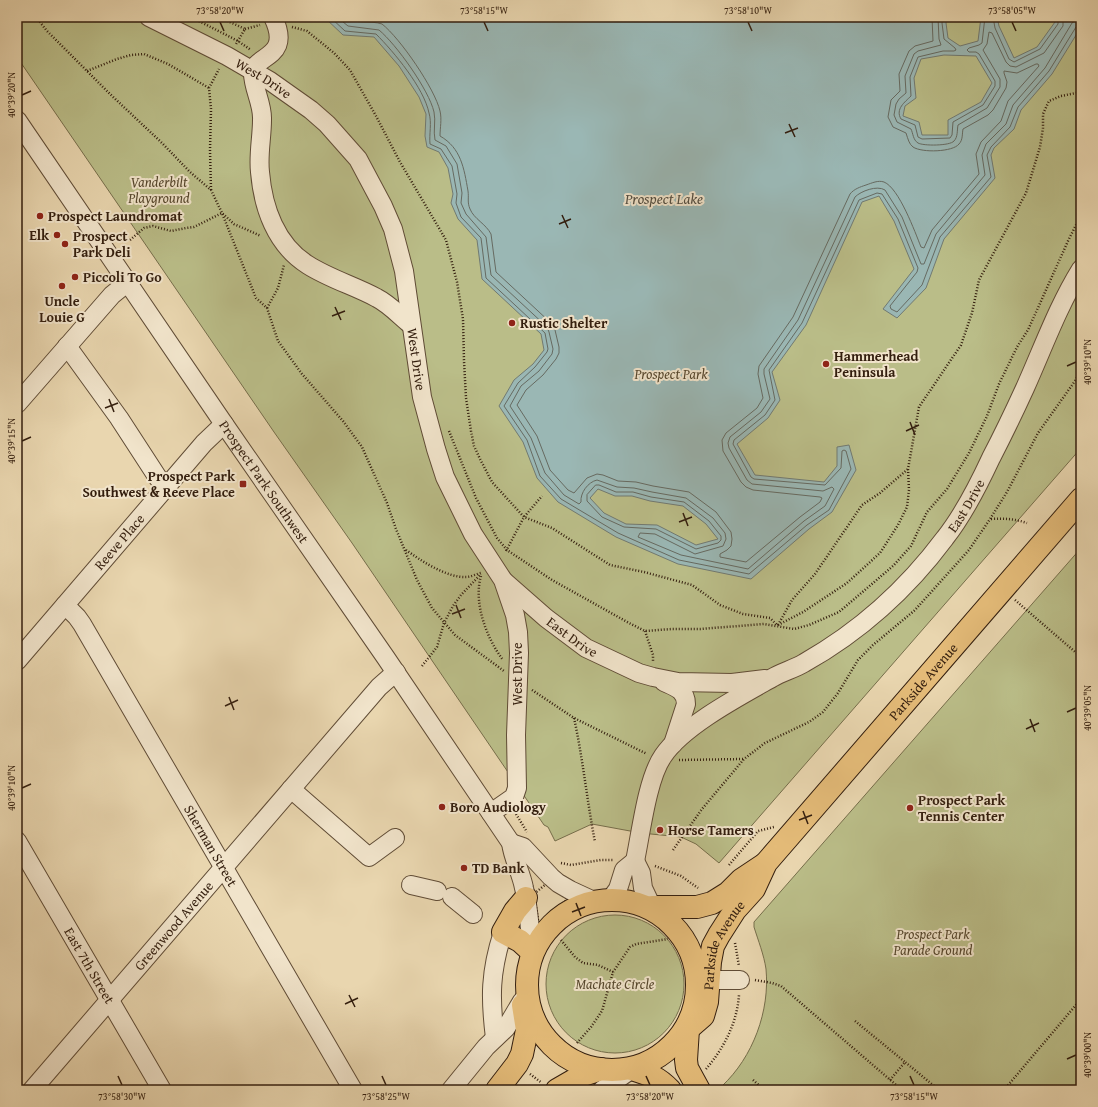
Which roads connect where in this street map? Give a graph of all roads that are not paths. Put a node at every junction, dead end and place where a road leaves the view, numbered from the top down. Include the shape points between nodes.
1 (149, 17) edge
2 (274, 19) edge
3 (253, 71) junction
4 (17, 120) edge
5 (1081, 269) edge
6 (128, 282) junction
7 (410, 324) junction
8 (67, 346) junction
9 (17, 404) edge
10 (224, 424) junction
11 (166, 487) junction
12 (1081, 499) edge
13 (503, 580) junction
14 (66, 605) junction
15 (17, 661) edge
16 (396, 672) junction
17 (653, 677) junction
18 (773, 678) junction
19 (672, 744) junction
20 (291, 789) junction
21 (491, 813) junction
22 (395, 838) dead end
23 (17, 842) edge
24 (511, 843) junction
25 (635, 861) junction
26 (766, 864) junction
27 (224, 868) junction
28 (411, 885) dead end
29 (530, 896) junction
30 (603, 901) junction
31 (652, 907) junction
32 (474, 914) dead end
33 (502, 932) junction
34 (532, 952) junction
35 (708, 980) junction
36 (740, 980) road end
37 (524, 991) junction
38 (109, 1000) junction
39 (688, 1029) junction
40 (495, 1038) junction
41 (632, 1069) junction
42 (602, 1079) edge
43 (32, 1090) edge
44 (162, 1090) edge
45 (353, 1090) edge
46 (451, 1090) edge
47 (497, 1090) edge
48 (557, 1090) edge
49 (670, 1090) edge
50 (699, 1090) edge

1 - 3 street, West Drive
2 - 3 street via 278,36 276,48 256,65
3 - 7 street, West Drive via 311,110 358,159 393,229 404,271
3 - 7 street via 262,118 260,171 263,195 281,241 288,250 308,265 378,299
4 - 6 street, Prospect Park Southwest
5 - 18 street, East Drive via 1058,312 975,492 947,537 875,614 803,664
6 - 8 street via 112,295
6 - 10 street, Prospect Park Southwest
7 - 13 street, West Drive via 422,397 445,477 474,534
8 - 9 street
8 - 11 street
10 - 11 street, Reeve Place
10 - 16 street, Prospect Park Southwest
11 - 14 street, Reeve Place
12 - 26 main road, Parkside Avenue
13 - 17 street, East Drive via 546,618 586,648
13 - 21 street, West Drive via 518,632 517,788 514,797
14 - 15 street, Reeve Place
14 - 27 street, Sherman Street via 78,617
16 - 20 street, Greenwood Avenue via 379,687
16 - 21 street, Prospect Park Southwest
17 - 18 street, East Drive via 678,682 732,683
17 - 19 street, East Drive via 681,690 686,698
18 - 19 street, East Drive via 697,724
19 - 25 street, East Drive via 661,759 653,777
20 - 22 street via 369,857
20 - 27 street, Greenwood Avenue
21 - 24 street, Prospect Park Southwest
23 - 38 street, East 7th Street
24 - 29 street, Prospect Park Southwest via 512,854
24 - 30 street, Prospect Park Southwest via 523,847 558,883 570,890
25 - 30 street via 624,870 618,889
25 - 31 street via 642,873 643,888
26 - 31 main road, Parkside Avenue via 712,903 697,907
26 - 35 main road, Parkside Avenue via 754,889 735,910 713,946
27 - 38 street, Greenwood Avenue
27 - 45 street, Sherman Street
28 - 32 street via 444,894
29 - 33 main road via 515,911
29 - 34 street, Prospect Park Southwest
30 - 31 main road, Parkside Avenue via 624,901
30 - 34 main road via 583,906 561,918
31 - 39 main road via 679,933 692,961 695,977 694,1014
33 - 34 main road via 520,941
33 - 40 street via 492,974
34 - 37 main road
35 - 36 street
35 - 39 main road, Parkside Avenue via 707,1002 703,1016
37 - 40 street via 506,1028
37 - 42 main road via 539,1028 548,1040 559,1051
37 - 47 main road via 527,1030 522,1054
38 - 43 street, Greenwood Avenue
38 - 44 street, East 7th Street
39 - 41 main road, Parkside Avenue via 660,1056
39 - 50 main road via 687,1068
40 - 46 street
41 - 42 main road
41 - 49 main road via 655,1077
42 - 48 main road via 582,1076

